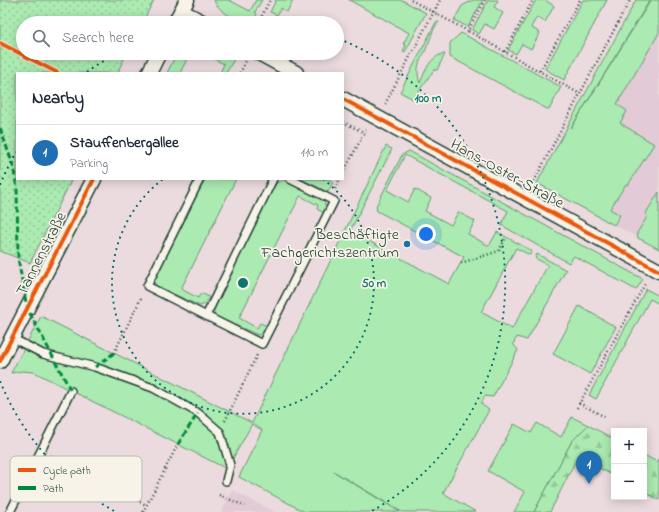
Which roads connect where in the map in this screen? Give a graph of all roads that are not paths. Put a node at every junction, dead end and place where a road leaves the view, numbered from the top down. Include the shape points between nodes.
1 (181, 11) edge
2 (191, 16) edge
3 (156, 60) edge
4 (272, 60) edge
5 (150, 72) edge
6 (294, 72) edge
7 (344, 100) edge
8 (93, 180) edge
9 (200, 180) edge
10 (274, 180) edge
11 (292, 180) edge
12 (656, 269) edge
13 (206, 316) junction
14 (12, 338) junction
15 (0, 361) edge
16 (71, 391) dead end
17 (38, 456) edge
18 (226, 481) dead end
19 (15, 502) edge
20 (10, 512) edge

1 - 2 street
3 - 5 street
4 - 6 street
7 - 12 street, Hans-Oster-Straße
8 - 14 street, Tannenstraße
9 - 13 lane via 147,286
10 - 13 lane
11 - 13 lane via 334,201 262,344
14 - 15 street, Tannenstraße
14 - 18 lane via 43,354 95,367 153,388 198,413 220,432 230,464
16 - 17 lane
19 - 20 lane

